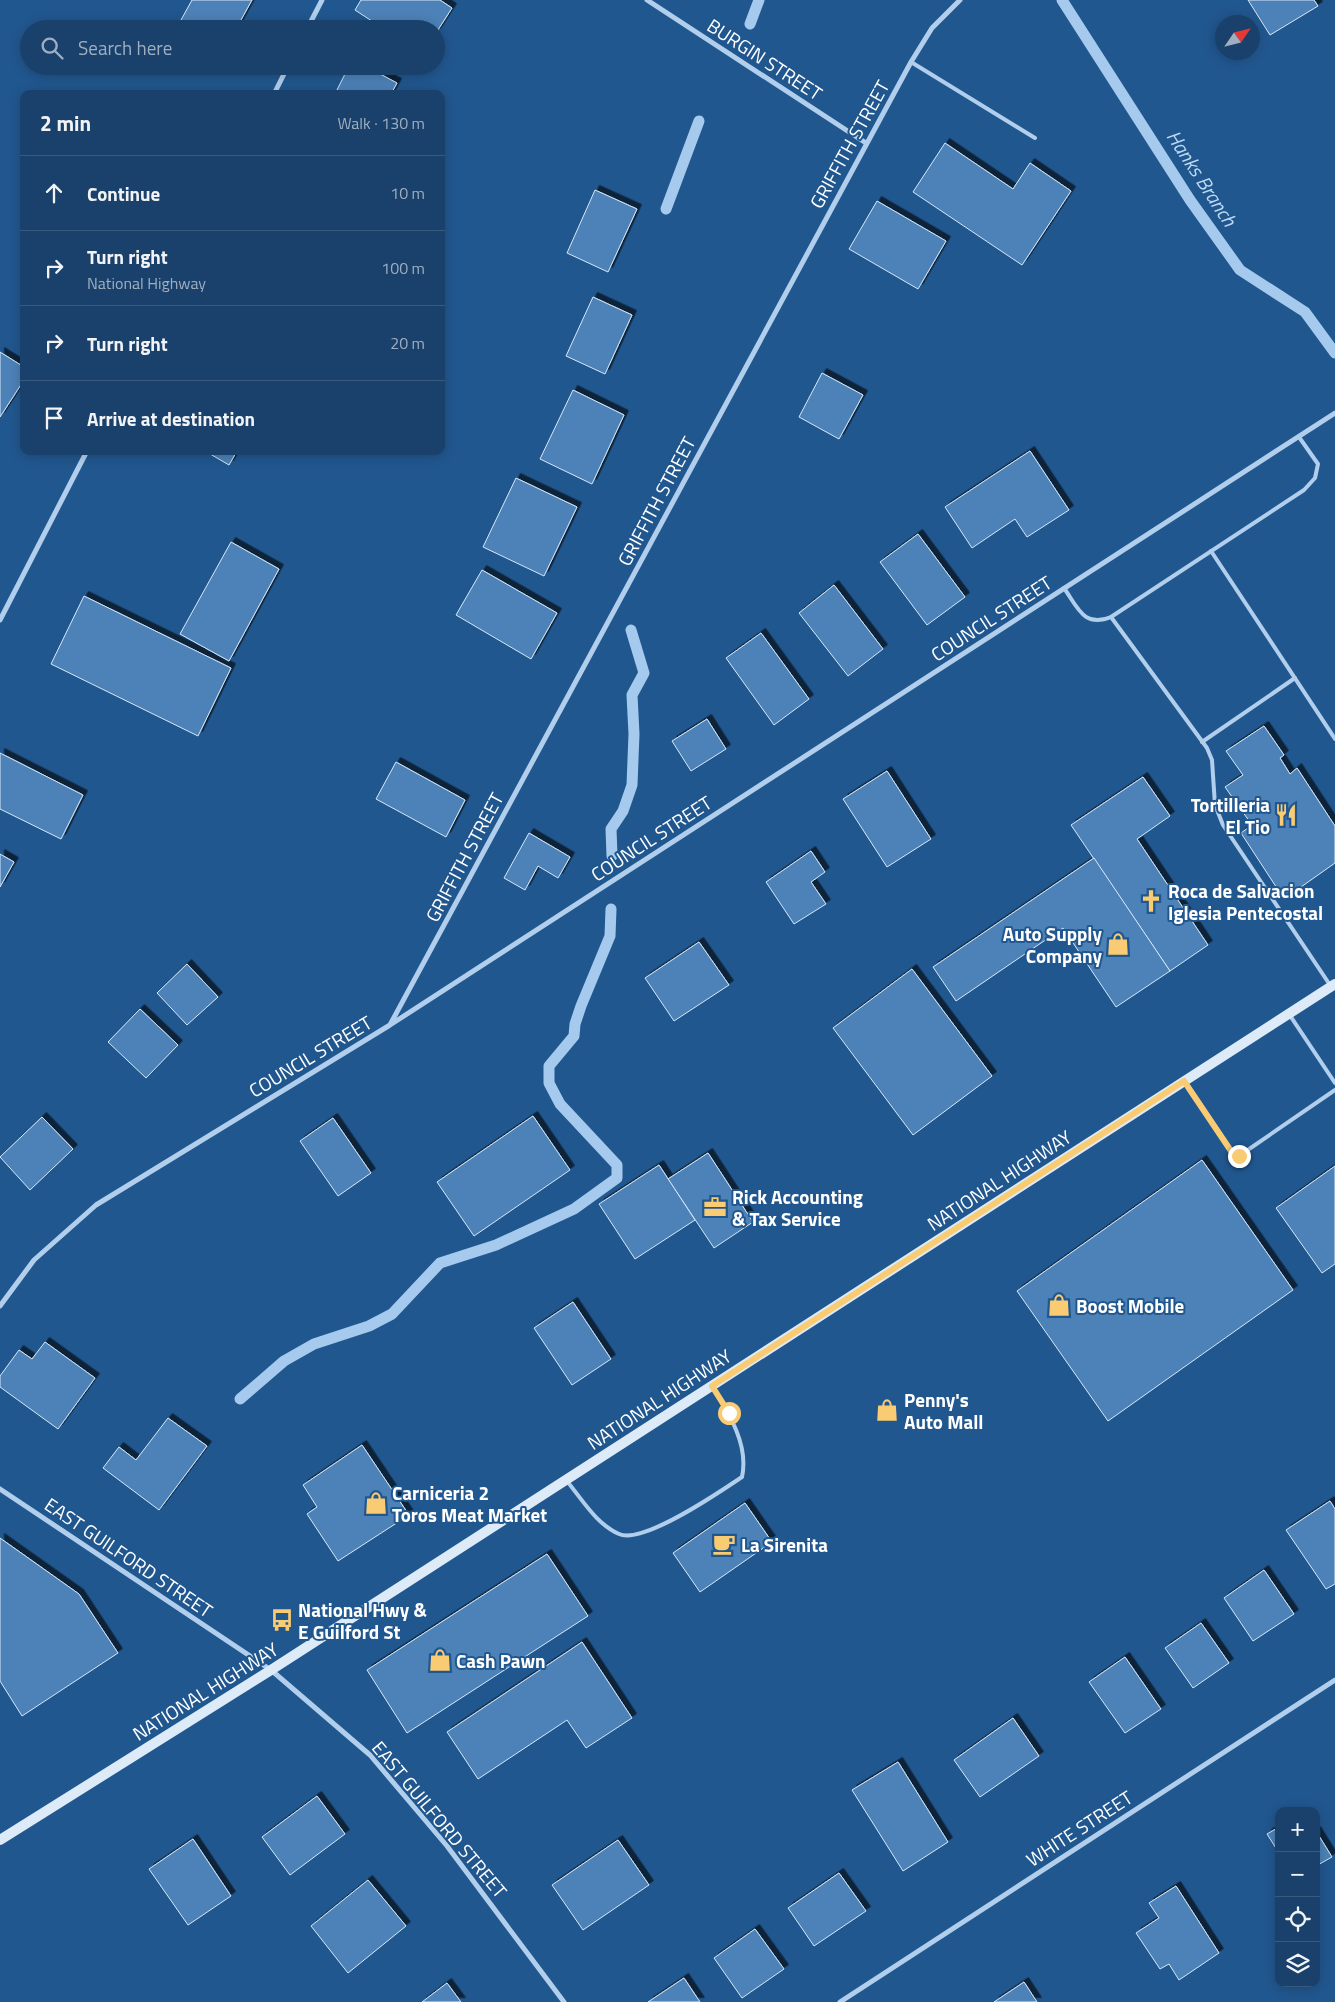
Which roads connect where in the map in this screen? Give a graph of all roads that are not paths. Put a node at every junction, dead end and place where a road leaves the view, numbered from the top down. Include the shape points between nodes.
1 (322, 0) edge
2 (647, 0) edge
3 (960, 0) edge
4 (312, 20) edge
5 (911, 62) junction
6 (284, 75) edge
7 (276, 90) edge
8 (1035, 138) dead end
9 (866, 143) junction
10 (1335, 413) edge
11 (1299, 437) junction
12 (85, 455) edge
13 (1211, 551) junction
14 (1064, 588) junction
15 (1111, 617) junction
16 (0, 620) edge
17 (1294, 678) junction
18 (1335, 739) edge
19 (1202, 742) junction
20 (1334, 988) edge
21 (1289, 1014) junction
22 (390, 1025) junction
23 (1184, 1081) junction
24 (1335, 1083) edge
25 (1335, 1090) edge
26 (0, 1306) edge
27 (712, 1386) junction
28 (566, 1480) junction
29 (0, 1489) edge
30 (271, 1670) junction
31 (1335, 1680) edge
32 (0, 1840) edge
33 (564, 2002) edge
34 (840, 2002) edge

1 - 4 street
2 - 9 street, BURGIN STREET
3 - 5 street, GRIFFITH STREET via 932,28
5 - 8 lane
5 - 9 street, GRIFFITH STREET
6 - 7 street
9 - 22 street, GRIFFITH STREET
10 - 11 street, COUNCIL STREET
11 - 13 lane via 1318,464 1315,478 1304,490
11 - 14 street, COUNCIL STREET
12 - 16 street
13 - 15 lane
13 - 17 lane
14 - 15 lane via 1085,618 1098,622
14 - 22 street, COUNCIL STREET
15 - 19 lane
17 - 18 lane
17 - 19 lane
19 - 20 lane via 1212,760 1215,805 1223,825
20 - 21 main road, NATIONAL HIGHWAY
21 - 23 main road, NATIONAL HIGHWAY
21 - 24 lane
22 - 26 street, COUNCIL STREET via 96,1205 34,1260
23 - 25 lane via 1231,1151 1239,1156
23 - 27 main road, NATIONAL HIGHWAY
27 - 28 main road, NATIONAL HIGHWAY
27 - 28 lane via 736,1429 745,1462 742,1477 723,1490 648,1532 621,1536 602,1524
28 - 30 main road, NATIONAL HIGHWAY
29 - 30 street, EAST GUILFORD STREET
30 - 32 main road, NATIONAL HIGHWAY
30 - 33 street, EAST GUILFORD STREET via 370,1755 447,1846
31 - 34 street, WHITE STREET

